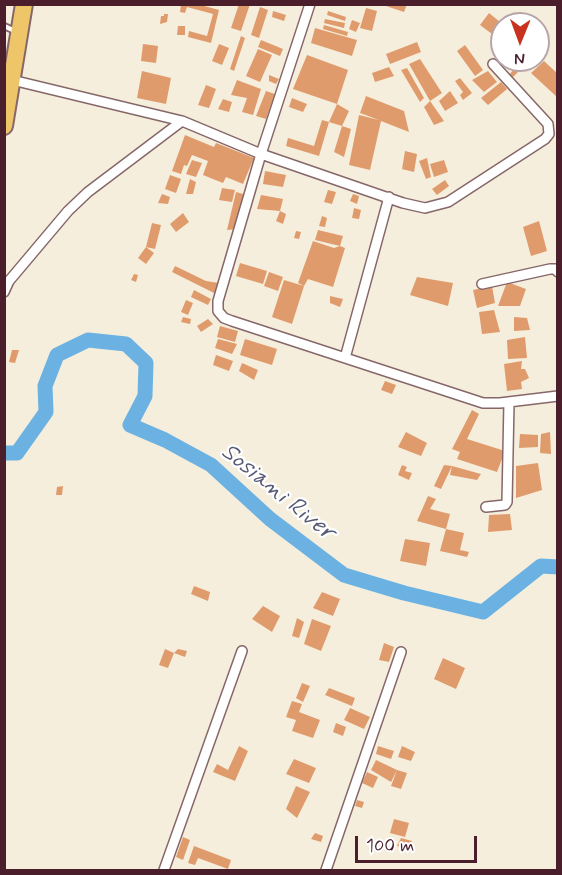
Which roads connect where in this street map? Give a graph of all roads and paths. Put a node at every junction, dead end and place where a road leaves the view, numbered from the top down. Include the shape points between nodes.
1 (24, 4) edge
2 (310, 4) edge
3 (12, 30) edge
4 (500, 72) edge
5 (12, 80) junction
6 (182, 121) junction
7 (4, 126) edge
8 (261, 154) junction
9 (389, 197) junction
10 (558, 272) edge
11 (482, 284) dead end
12 (4, 292) edge
13 (345, 358) junction
14 (558, 396) edge
15 (509, 402) junction
16 (486, 507) dead end
17 (242, 651) dead end
18 (401, 652) dead end
19 (164, 870) edge
20 (326, 870) edge

1 - 3 highway
2 - 8 street
3 - 5 highway
4 - 9 street via 548,124 545,139 448,202 425,208
5 - 6 street
5 - 7 highway
6 - 8 street
6 - 12 street via 88,192 9,281
8 - 9 street
8 - 13 street via 218,311 228,320
9 - 13 street
10 - 11 street via 550,269
13 - 15 street via 483,403
14 - 15 street
15 - 16 street via 507,502
17 - 19 street
18 - 20 street

